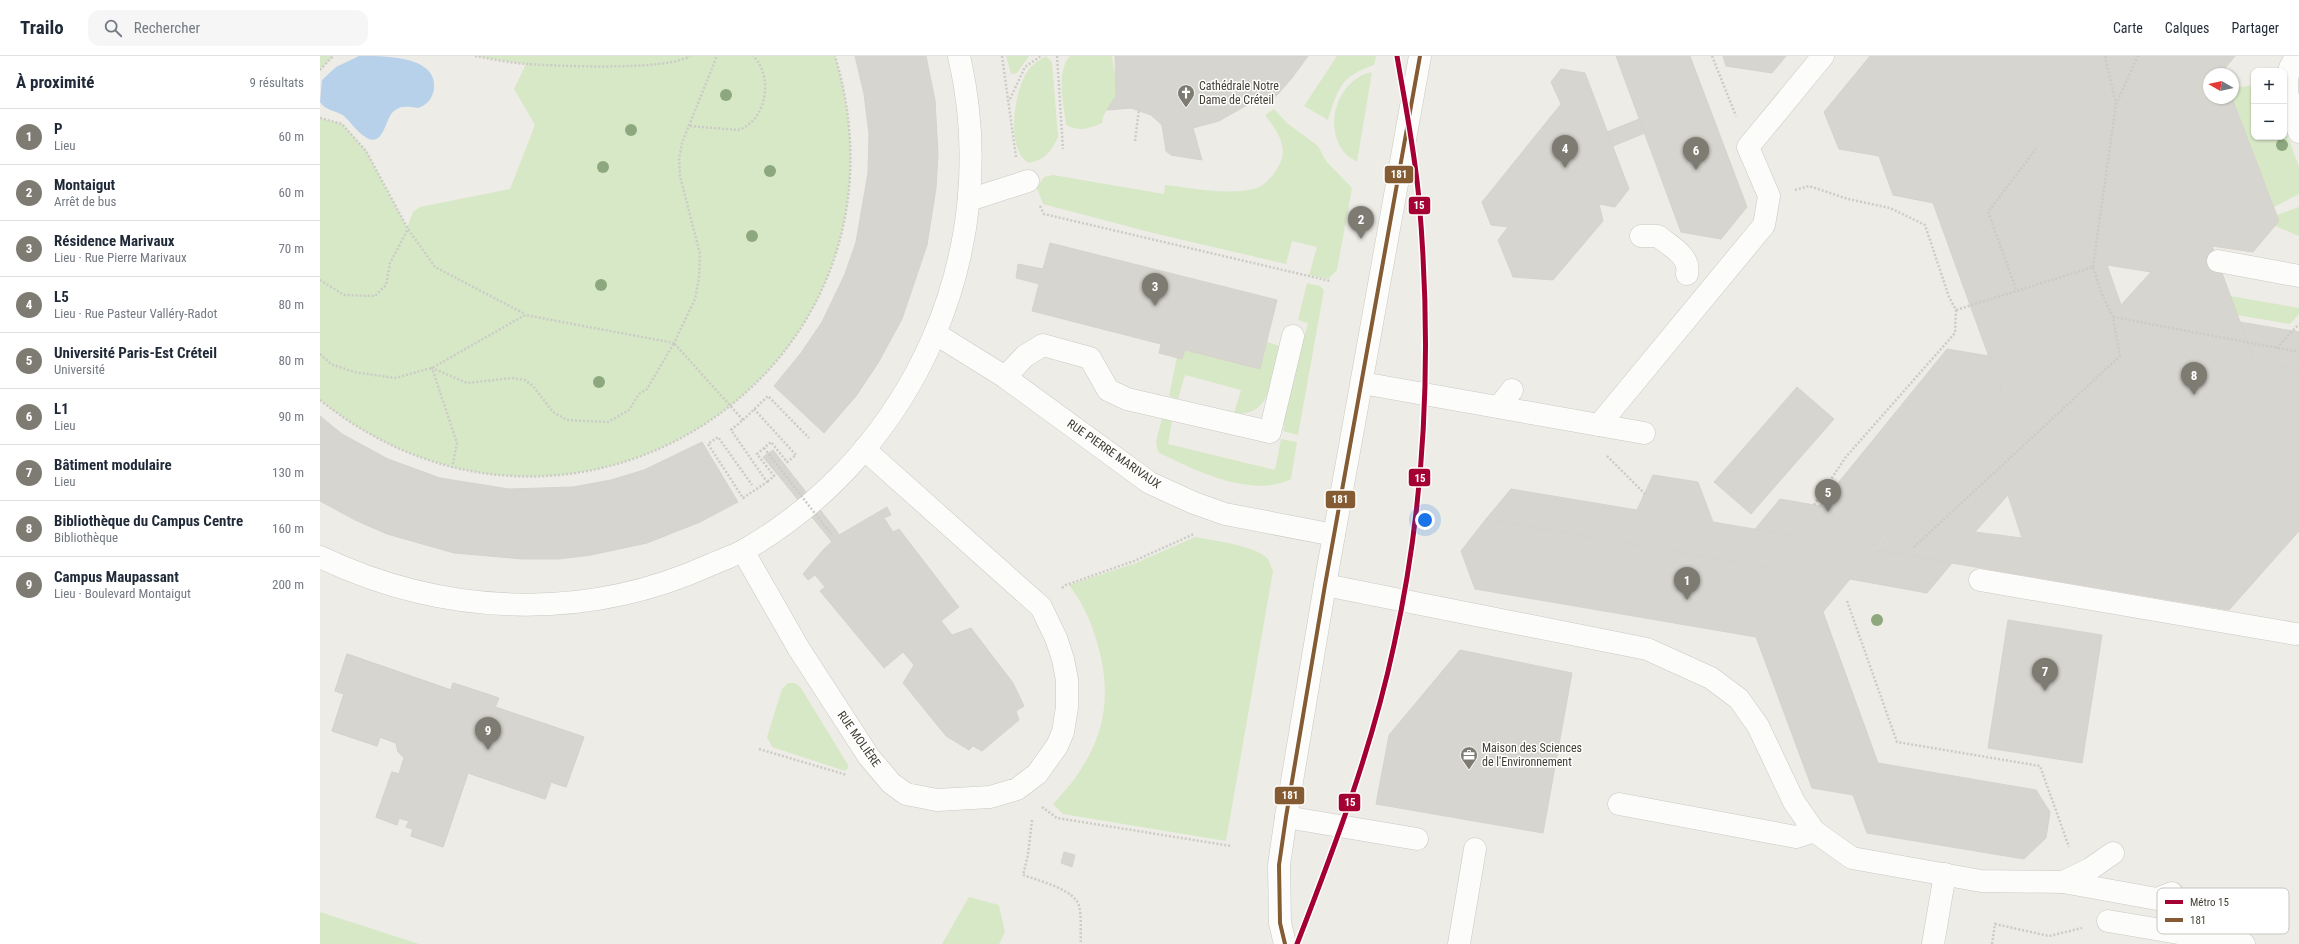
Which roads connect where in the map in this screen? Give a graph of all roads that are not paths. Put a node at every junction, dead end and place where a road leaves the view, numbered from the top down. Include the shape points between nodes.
1 (959, 56) edge
2 (1420, 56) edge
3 (1823, 56) edge
4 (2297, 56) edge
5 (2299, 132) edge
6 (1028, 180) road end
7 (969, 200) junction
8 (1641, 236) dead end
9 (2218, 261) dead end
10 (1687, 274) dead end
11 (2299, 276) edge
12 (936, 334) junction
13 (1293, 336) dead end
14 (1005, 376) junction
15 (1362, 383) junction
16 (1512, 390) dead end
17 (1498, 407) junction
18 (1599, 425) junction
19 (1644, 433) dead end
20 (864, 449) junction
21 (1334, 535) junction
22 (743, 551) junction
23 (320, 557) edge
24 (1980, 580) dead end
25 (1325, 585) junction
26 (2296, 634) dead end
27 (1619, 804) dead end
28 (1286, 817) junction
29 (1814, 831) junction
30 (1417, 839) dead end
31 (1475, 849) dead end
32 (2113, 853) dead end
33 (1945, 874) junction
34 (2071, 878) junction
35 (2157, 898) edge
36 (2108, 921) road end
37 (2157, 929) edge
38 (2185, 934) edge
39 (1285, 944) edge
40 (1459, 944) edge
41 (1933, 944) edge
42 (2244, 944) edge

1 - 7 street via 970,136
2 - 15 street
3 - 18 street via 1748,146 1769,196 1764,225
4 - 5 street via 2286,82 2289,104
6 - 7 street
7 - 12 street via 958,266
8 - 10 street via 1658,236 1684,257 1688,268
9 - 11 street
12 - 14 street, RUE PIERRE MARIVAUX
12 - 20 street via 909,386
13 - 14 street via 1270,432 1127,399 1108,390 1090,358 1043,345 1025,356
14 - 21 street, RUE PIERRE MARIVAUX via 1150,483 1225,514
15 - 17 street
15 - 21 street
16 - 17 street
17 - 18 street via 1577,412
18 - 19 street
20 - 22 street via 809,504
20 - 22 street, RUE MOLIÈRE via 1042,607 1063,658 1067,680 1067,707 1063,732 1050,757 1037,774 1017,789 990,797 937,800 906,794 891,784 869,757 798,649
21 - 25 street
22 - 23 street via 698,571 649,588 599,600 547,606 495,605 430,596 368,578
24 - 26 street
25 - 28 street
25 - 29 street via 1648,649 1711,678 1739,699 1758,726 1794,802
27 - 29 street via 1796,837
28 - 30 street
28 - 39 street via 1279,865 1280,923
29 - 33 street via 1852,858
31 - 40 street
32 - 34 street
33 - 34 street via 1981,881
33 - 41 street
34 - 35 street
36 - 37 street
38 - 42 street

